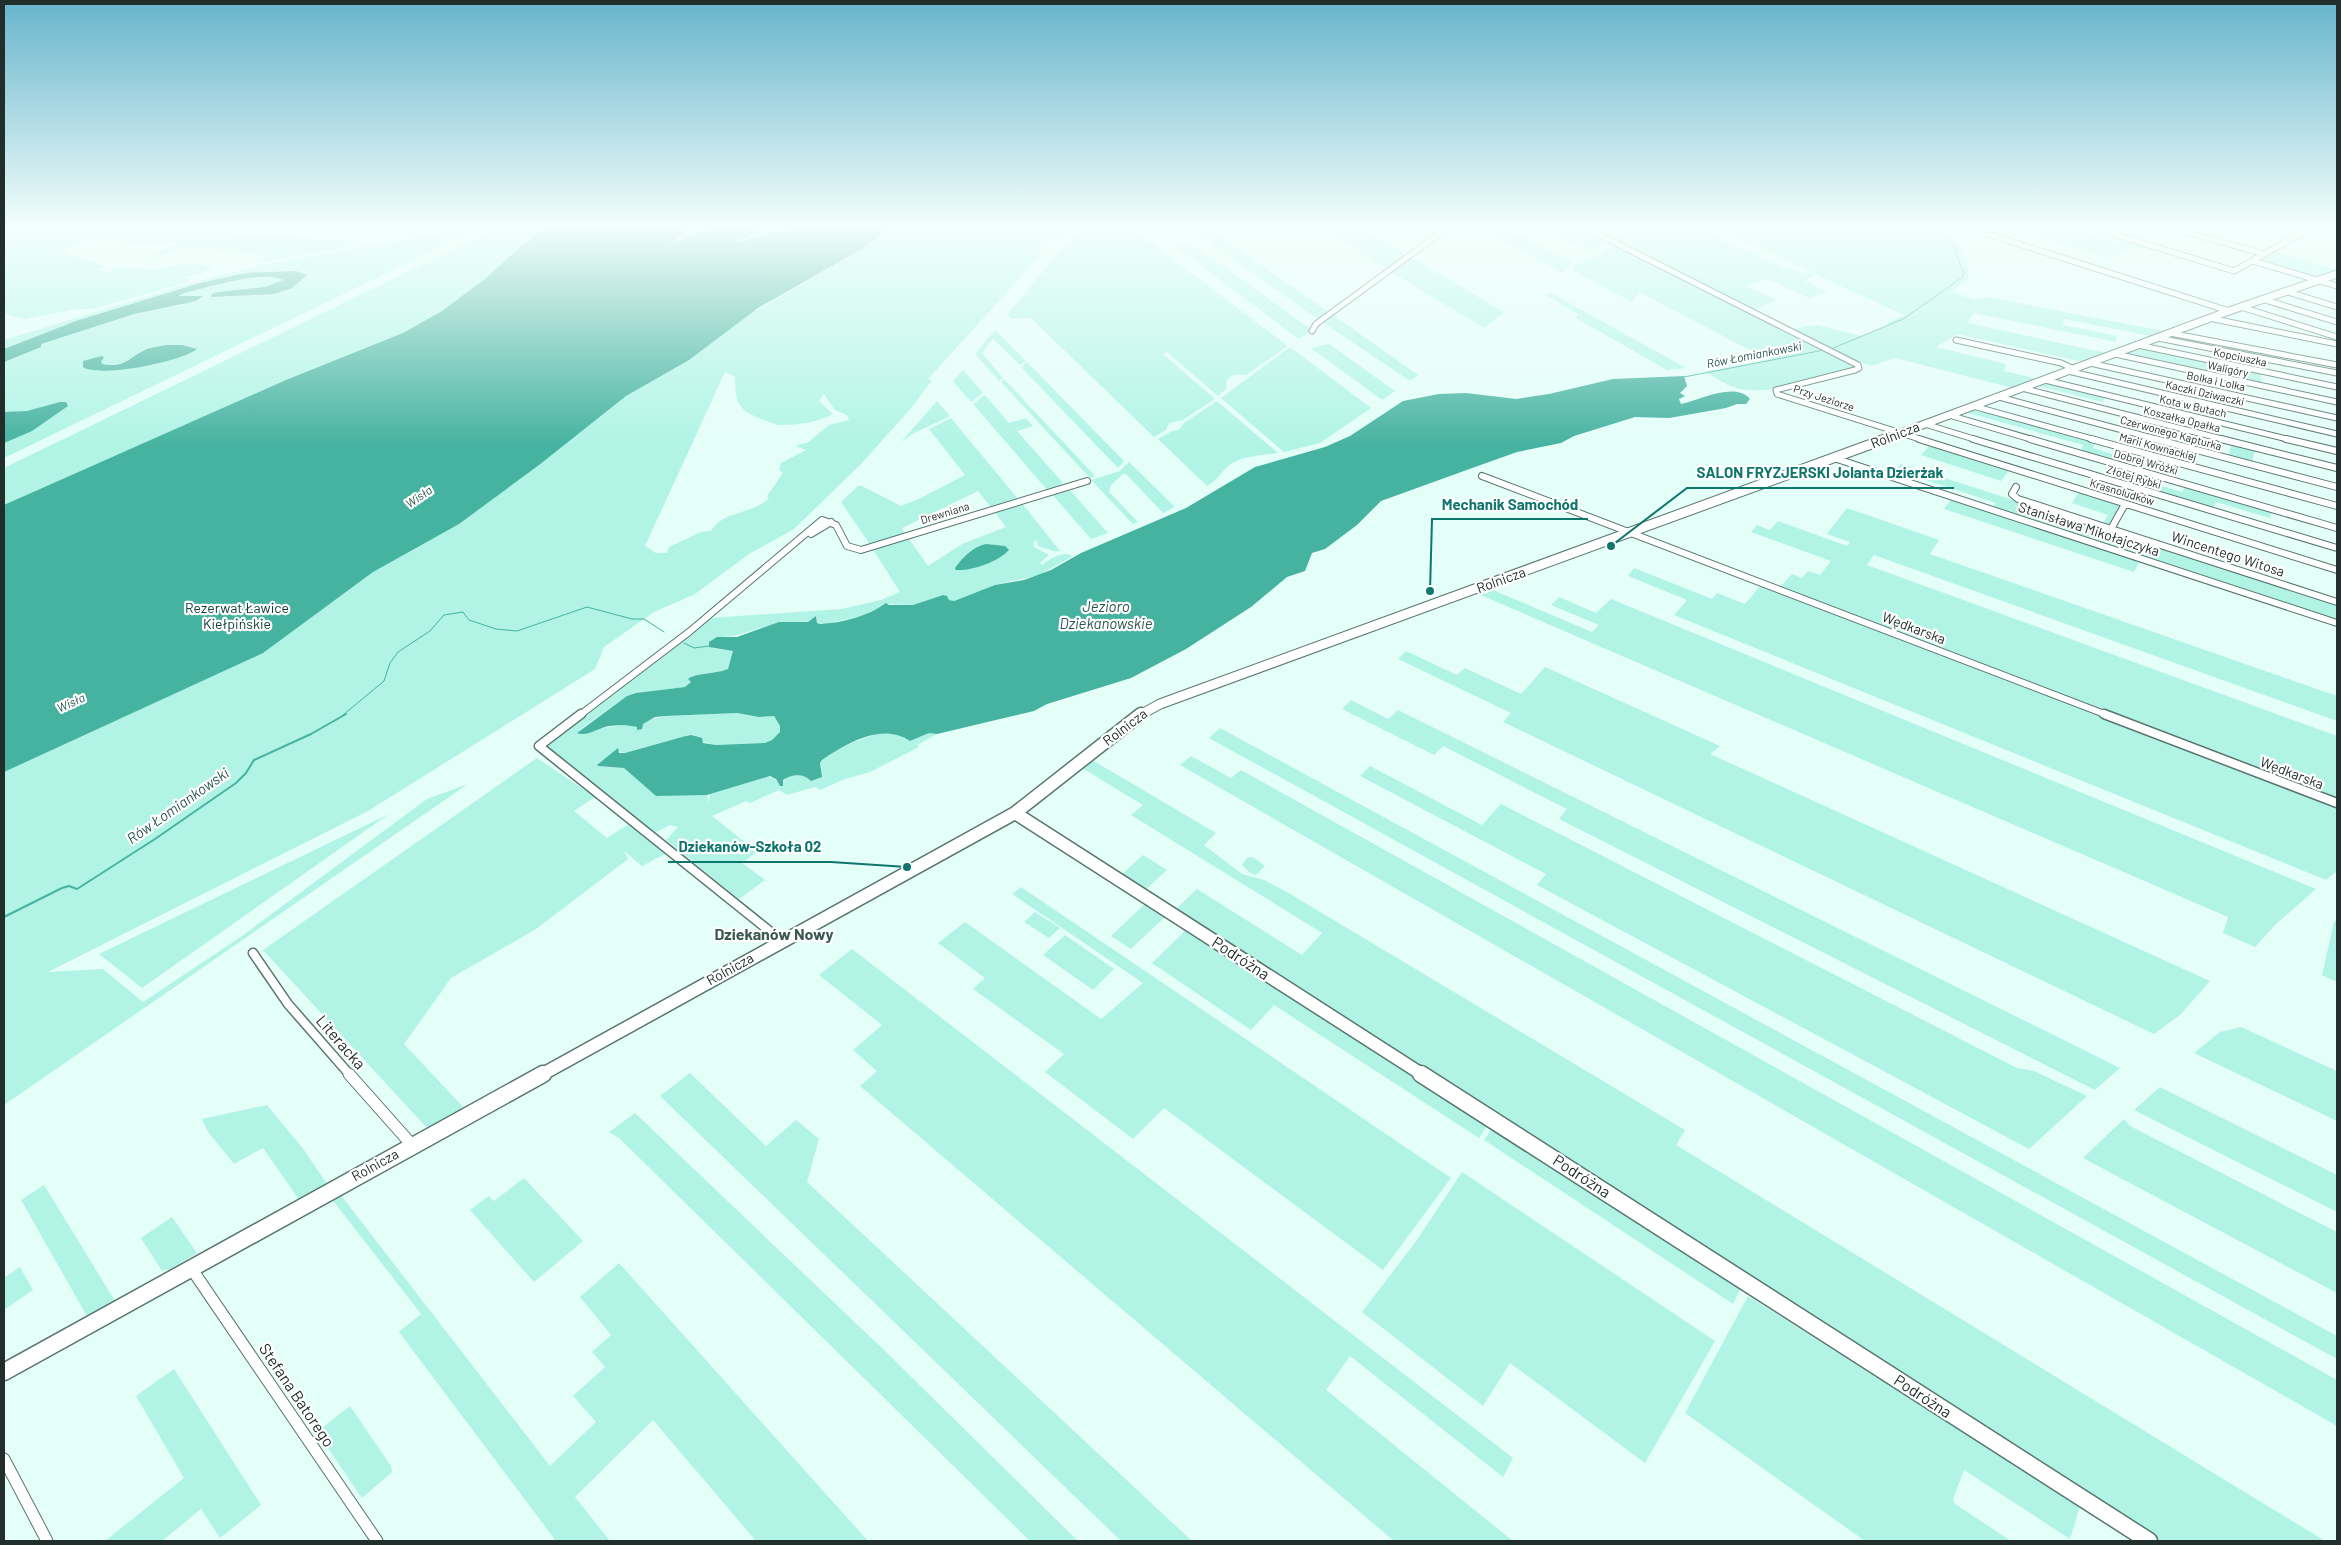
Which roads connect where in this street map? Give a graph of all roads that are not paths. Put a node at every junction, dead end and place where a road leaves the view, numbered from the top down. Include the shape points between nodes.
1 (1347, 301) edge
2 (1732, 301) edge
3 (2198, 301) edge
4 (2256, 301) edge
5 (2269, 301) edge
6 (2318, 301) edge
7 (2241, 307) junction
8 (2337, 307) edge
9 (2229, 311) junction
10 (2209, 318) junction
11 (2337, 322) edge
12 (1312, 331) dead end
13 (2170, 333) junction
14 (2337, 337) edge
15 (2158, 338) junction
16 (1956, 340) dead end
17 (2337, 344) edge
18 (2138, 345) junction
19 (2115, 354) junction
20 (2090, 363) junction
21 (2337, 365) edge
22 (2071, 370) junction
23 (2337, 373) edge
24 (2045, 380) junction
25 (2337, 387) edge
26 (2022, 388) junction
27 (1999, 397) junction
28 (2337, 402) edge
29 (1974, 406) junction
30 (1949, 415) junction
31 (2337, 418) edge
32 (1925, 424) junction
33 (1901, 433) junction
34 (2337, 434) edge
35 (2337, 451) edge
36 (1834, 458) junction
37 (2337, 468) edge
38 (1482, 476) dead end
39 (1087, 481) dead end
40 (2016, 487) dead end
41 (2337, 487) edge
42 (2125, 504) junction
43 (2337, 506) edge
44 (830, 522) junction
45 (2337, 528) edge
46 (2111, 529) junction
47 (1629, 533) junction
48 (804, 537) junction
49 (2337, 548) edge
50 (2337, 570) edge
51 (2337, 602) edge
52 (2337, 623) edge
53 (2337, 803) edge
54 (1015, 813) junction
55 (782, 941) junction
56 (253, 953) dead end
57 (412, 1145) junction
58 (191, 1268) junction
59 (4, 1372) edge
60 (4, 1459) edge
61 (47, 1541) edge
62 (377, 1541) edge
63 (2149, 1541) edge

1 - 12 street via 1316,324
2 - 33 street, Przy Jeziorze via 1859,367 1775,392
3 - 9 street
4 - 7 street, Rolnicza
5 - 11 street
6 - 8 street
7 - 9 street, Rolnicza
7 - 14 street
9 - 10 street, Rolnicza
10 - 13 street, Rolnicza
10 - 17 street
13 - 15 street, Rolnicza
13 - 21 street
15 - 18 street, Rolnicza
15 - 23 street
16 - 22 street, Kaczki Dziwaczki via 2061,363
18 - 19 street, Rolnicza
18 - 25 street, Kopciuszka
19 - 20 street, Rolnicza
19 - 28 street, Waligóry
20 - 22 street, Rolnicza
20 - 31 street, Bolka i Lolka
22 - 24 street, Rolnicza
22 - 34 street, Kaczki Dziwaczki
24 - 26 street, Rolnicza
24 - 35 street, Kota w Butach
26 - 27 street, Rolnicza
26 - 37 street, Koszałka Opałka
27 - 29 street, Rolnicza
27 - 41 street, Czerwonego Kapturka
29 - 30 street, Rolnicza
29 - 43 street, Marii Kownackiej
30 - 32 street, Rolnicza
30 - 45 street, Dobrej Wróżki
32 - 33 street, Rolnicza
32 - 49 street, Złotej Rybki
33 - 36 street, Rolnicza
33 - 42 street, Krasnoludków
36 - 47 street, Rolnicza
36 - 52 street, Stanisława Mikołajczyka
38 - 47 street, Wędkarska
39 - 44 street, Drewniana via 861,550 847,546 839,528
40 - 46 street, Wincentego Witosa via 2012,494 2018,499
42 - 46 street
42 - 50 street, Krasnoludków
44 - 48 street
44 - 48 street via 822,520
46 - 51 street, Wincentego Witosa
47 - 53 street, Wędkarska
47 - 54 street, Rolnicza via 1153,706
48 - 55 street via 689,632 539,746
54 - 55 street, Rolnicza
54 - 63 street, Podróżna
55 - 57 street, Rolnicza
56 - 57 street, Literacka via 288,1004
57 - 58 street, Rolnicza
58 - 59 street, Rolnicza
58 - 62 street, Stefana Batorego
60 - 61 street

